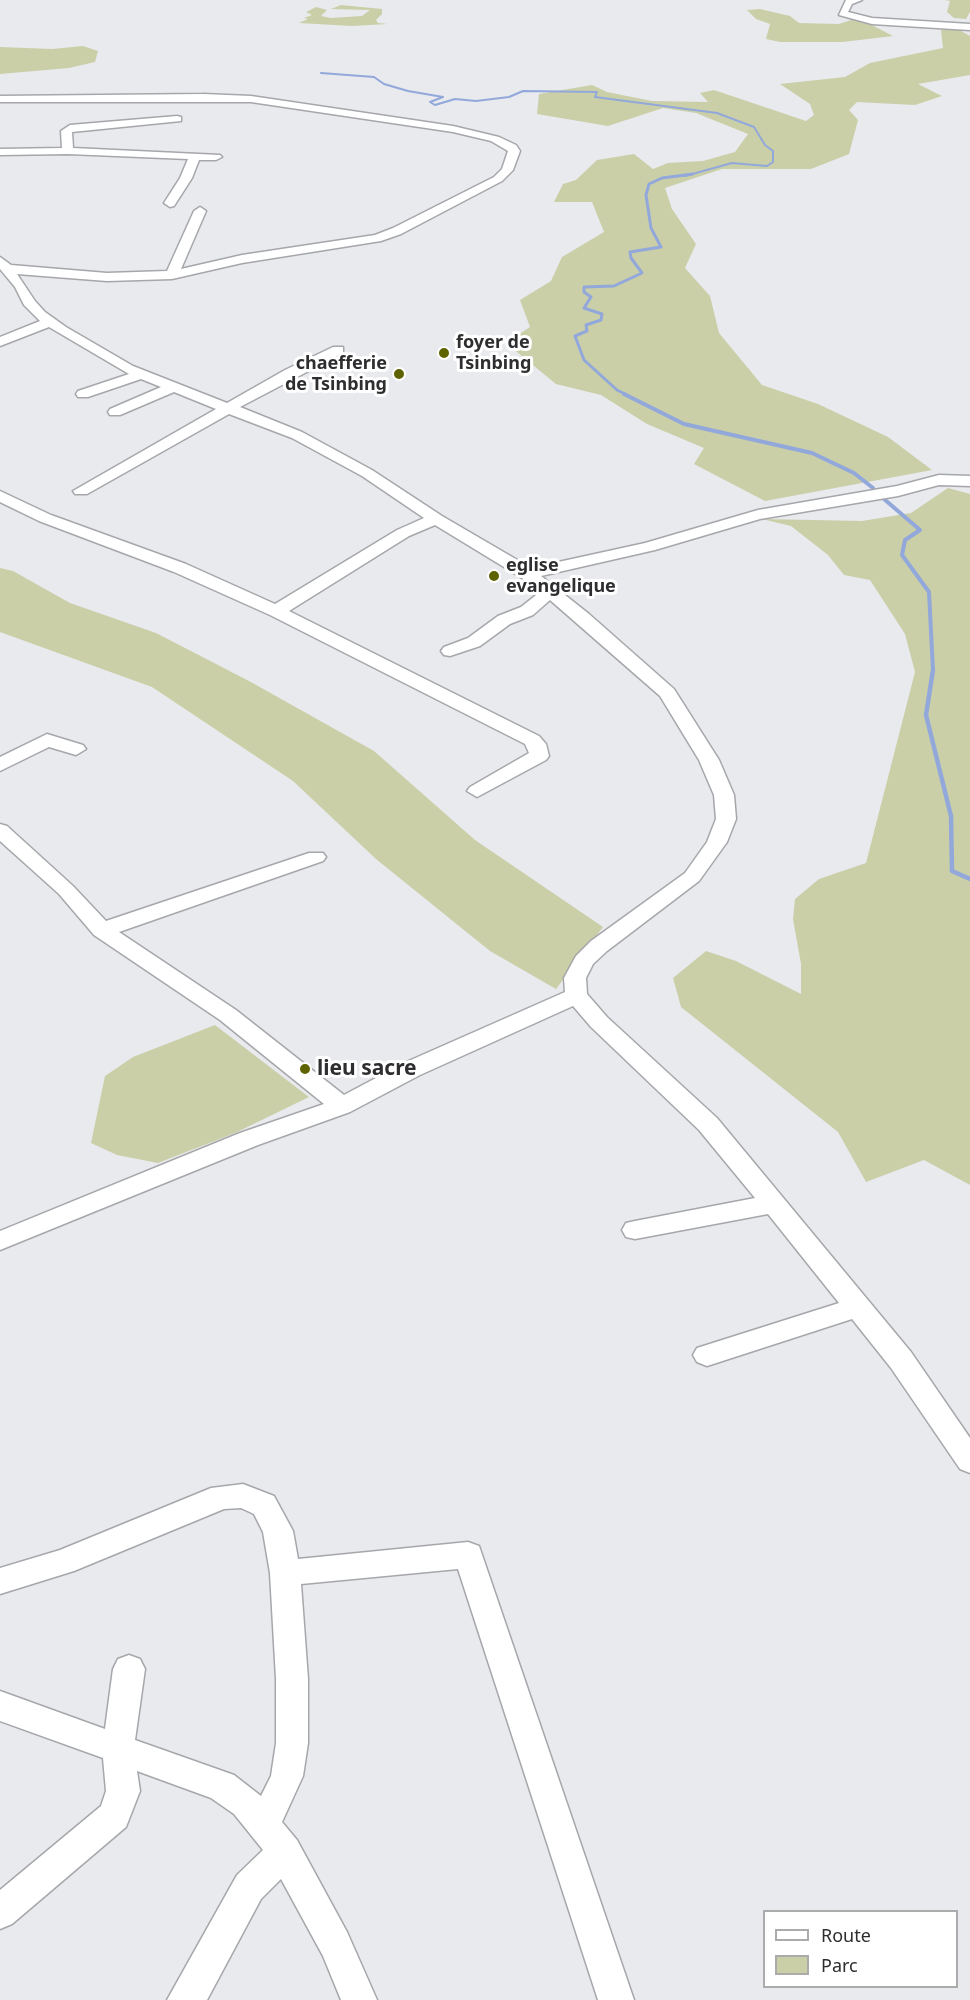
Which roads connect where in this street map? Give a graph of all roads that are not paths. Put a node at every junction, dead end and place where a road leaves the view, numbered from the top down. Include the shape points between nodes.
1 (857, 0) edge
2 (841, 3) edge
3 (922, 18) dead end
4 (899, 22) junction
5 (970, 27) edge
6 (0, 99) edge
7 (91, 99) junction
8 (177, 119) dead end
9 (91, 125) junction
10 (68, 151) junction
11 (0, 152) edge
12 (194, 157) junction
13 (216, 157) dead end
14 (170, 203) dead end
15 (200, 211) dead end
16 (4, 265) edge
17 (172, 274) junction
18 (50, 322) junction
19 (0, 342) edge
20 (338, 350) dead end
21 (140, 375) junction
22 (171, 388) junction
23 (83, 394) dead end
24 (228, 408) junction
25 (114, 412) dead end
26 (970, 481) edge
27 (81, 491) dead end
28 (0, 496) edge
29 (436, 519) junction
30 (528, 574) junction
31 (550, 592) junction
32 (276, 612) junction
33 (450, 651) dead end
34 (76, 749) dead end
35 (0, 765) edge
36 (477, 791) dead end
37 (0, 830) edge
38 (316, 857) dead end
39 (102, 930) junction
40 (576, 996) junction
41 (342, 1106) junction
42 (774, 1204) junction
43 (635, 1230) dead end
44 (0, 1241) edge
45 (858, 1307) junction
46 (707, 1355) dead end
47 (970, 1461) edge
48 (285, 1573) junction
49 (0, 1581) edge
50 (129, 1669) dead end
51 (0, 1706) edge
52 (117, 1749) junction
53 (263, 1820) junction
54 (285, 1852) junction
55 (0, 1912) edge
56 (185, 2000) edge
57 (359, 2000) edge
58 (616, 2000) edge

1 - 2 street
2 - 4 street via 845,15
3 - 4 street
4 - 5 street
6 - 7 street
7 - 9 street
7 - 17 street via 203,97 274,102 453,129 512,147 512,159 498,179 397,231 355,243 267,254
8 - 9 street
9 - 10 street via 67,129
10 - 11 street
10 - 12 street
12 - 13 street
12 - 14 street
15 - 17 street
16 - 17 street via 107,277
16 - 18 street via 29,302
18 - 19 street
18 - 21 street
20 - 24 street
21 - 22 street
21 - 23 street
22 - 24 street
22 - 25 street
24 - 27 street
24 - 29 street via 297,435 367,472
26 - 30 street via 939,480 758,515 649,547
28 - 32 street via 45,518 180,568
29 - 30 street
29 - 32 street via 403,533
30 - 31 street
31 - 33 street via 527,611 504,620 474,642
31 - 40 street via 667,693 708,760 724,795 726,819 717,842 692,877 584,961 575,978
32 - 36 street via 539,748 539,756
34 - 35 street via 47,740
37 - 39 street via 66,890
38 - 39 street
39 - 41 street via 228,1015
40 - 41 street via 412,1069
40 - 42 street via 708,1125
41 - 44 street via 249,1139
42 - 43 street
42 - 45 street
45 - 46 street
45 - 47 street via 901,1360
48 - 49 street via 278,1531 264,1505 243,1496 221,1497 63,1562
48 - 53 street via 292,1743 287,1776 276,1803
48 - 58 street via 468,1555
50 - 52 street
51 - 52 street
52 - 53 street via 222,1786
52 - 55 street via 123,1791 114,1816
53 - 54 street
54 - 56 street via 249,1887
54 - 57 street via 335,1944

